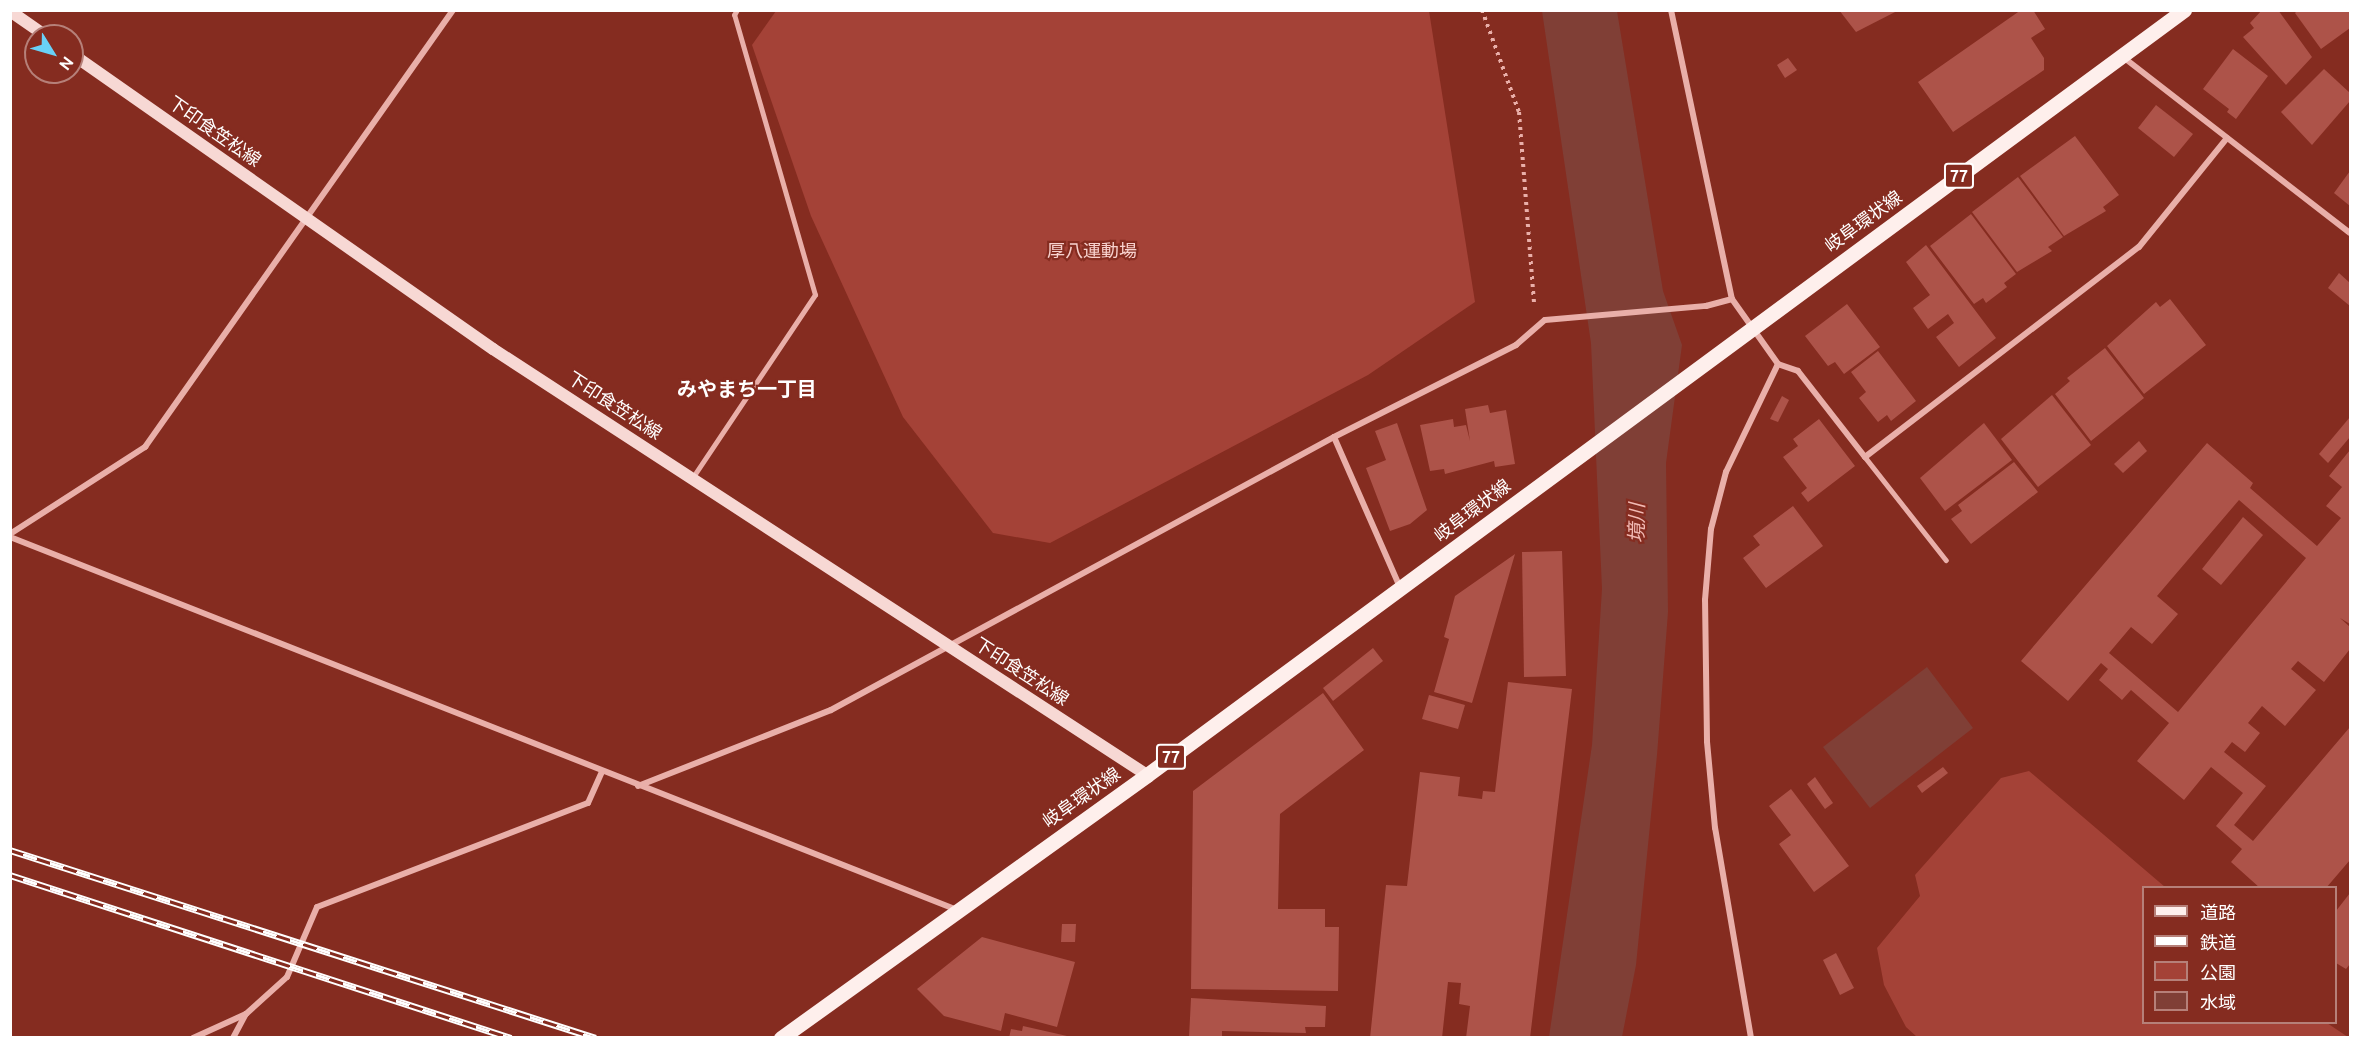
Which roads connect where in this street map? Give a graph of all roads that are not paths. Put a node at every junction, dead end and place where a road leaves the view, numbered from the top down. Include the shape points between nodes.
1 (453, 10) edge
2 (737, 10) edge
3 (1671, 10) edge
4 (2184, 10) edge
5 (10, 11) edge
6 (29, 24) edge
7 (2122, 56) junction
8 (84, 62) edge
9 (2227, 138) junction
10 (306, 216) junction
11 (2350, 233) edge
12 (1732, 299) junction
13 (1749, 329) junction
14 (1778, 364) junction
15 (1334, 437) junction
16 (1865, 457) junction
17 (693, 477) junction
18 (10, 536) edge
19 (1946, 560) dead end
20 (1400, 588) junction
21 (949, 644) junction
22 (602, 772) junction
23 (1147, 775) junction
24 (638, 786) junction
25 (955, 909) junction
26 (246, 1014) junction
27 (193, 1038) edge
28 (233, 1038) edge
29 (781, 1038) edge
30 (1751, 1038) edge

1 - 10 street
2 - 17 lane via 734,15 815,295
3 - 12 street
4 - 7 main road, 岐阜環状線 / 77
5 - 6 main road
7 - 9 street
7 - 13 main road, 岐阜環状線 / 77
8 - 10 main road, 下印食笠松線
9 - 11 street
9 - 16 street via 2139,247
10 - 17 main road, 下印食笠松線 via 493,349
10 - 18 street via 145,447
12 - 13 street
12 - 15 street via 1706,306 1545,320 1516,345
13 - 14 street
13 - 20 main road, 岐阜環状線 / 77
14 - 16 street via 1798,371
14 - 30 street via 1726,472 1711,529 1705,600 1707,741 1715,828
15 - 20 street
15 - 21 street
16 - 19 lane
17 - 21 main road, 下印食笠松線
18 - 22 street
20 - 23 main road, 岐阜環状線 / 77
21 - 23 main road, 下印食笠松線
21 - 24 street via 831,710
22 - 24 street
22 - 26 street via 588,803 317,907 287,977
23 - 25 main road, 岐阜環状線 / 77
24 - 25 street
25 - 29 main road, 岐阜環状線 / 77
26 - 27 street
26 - 28 street

